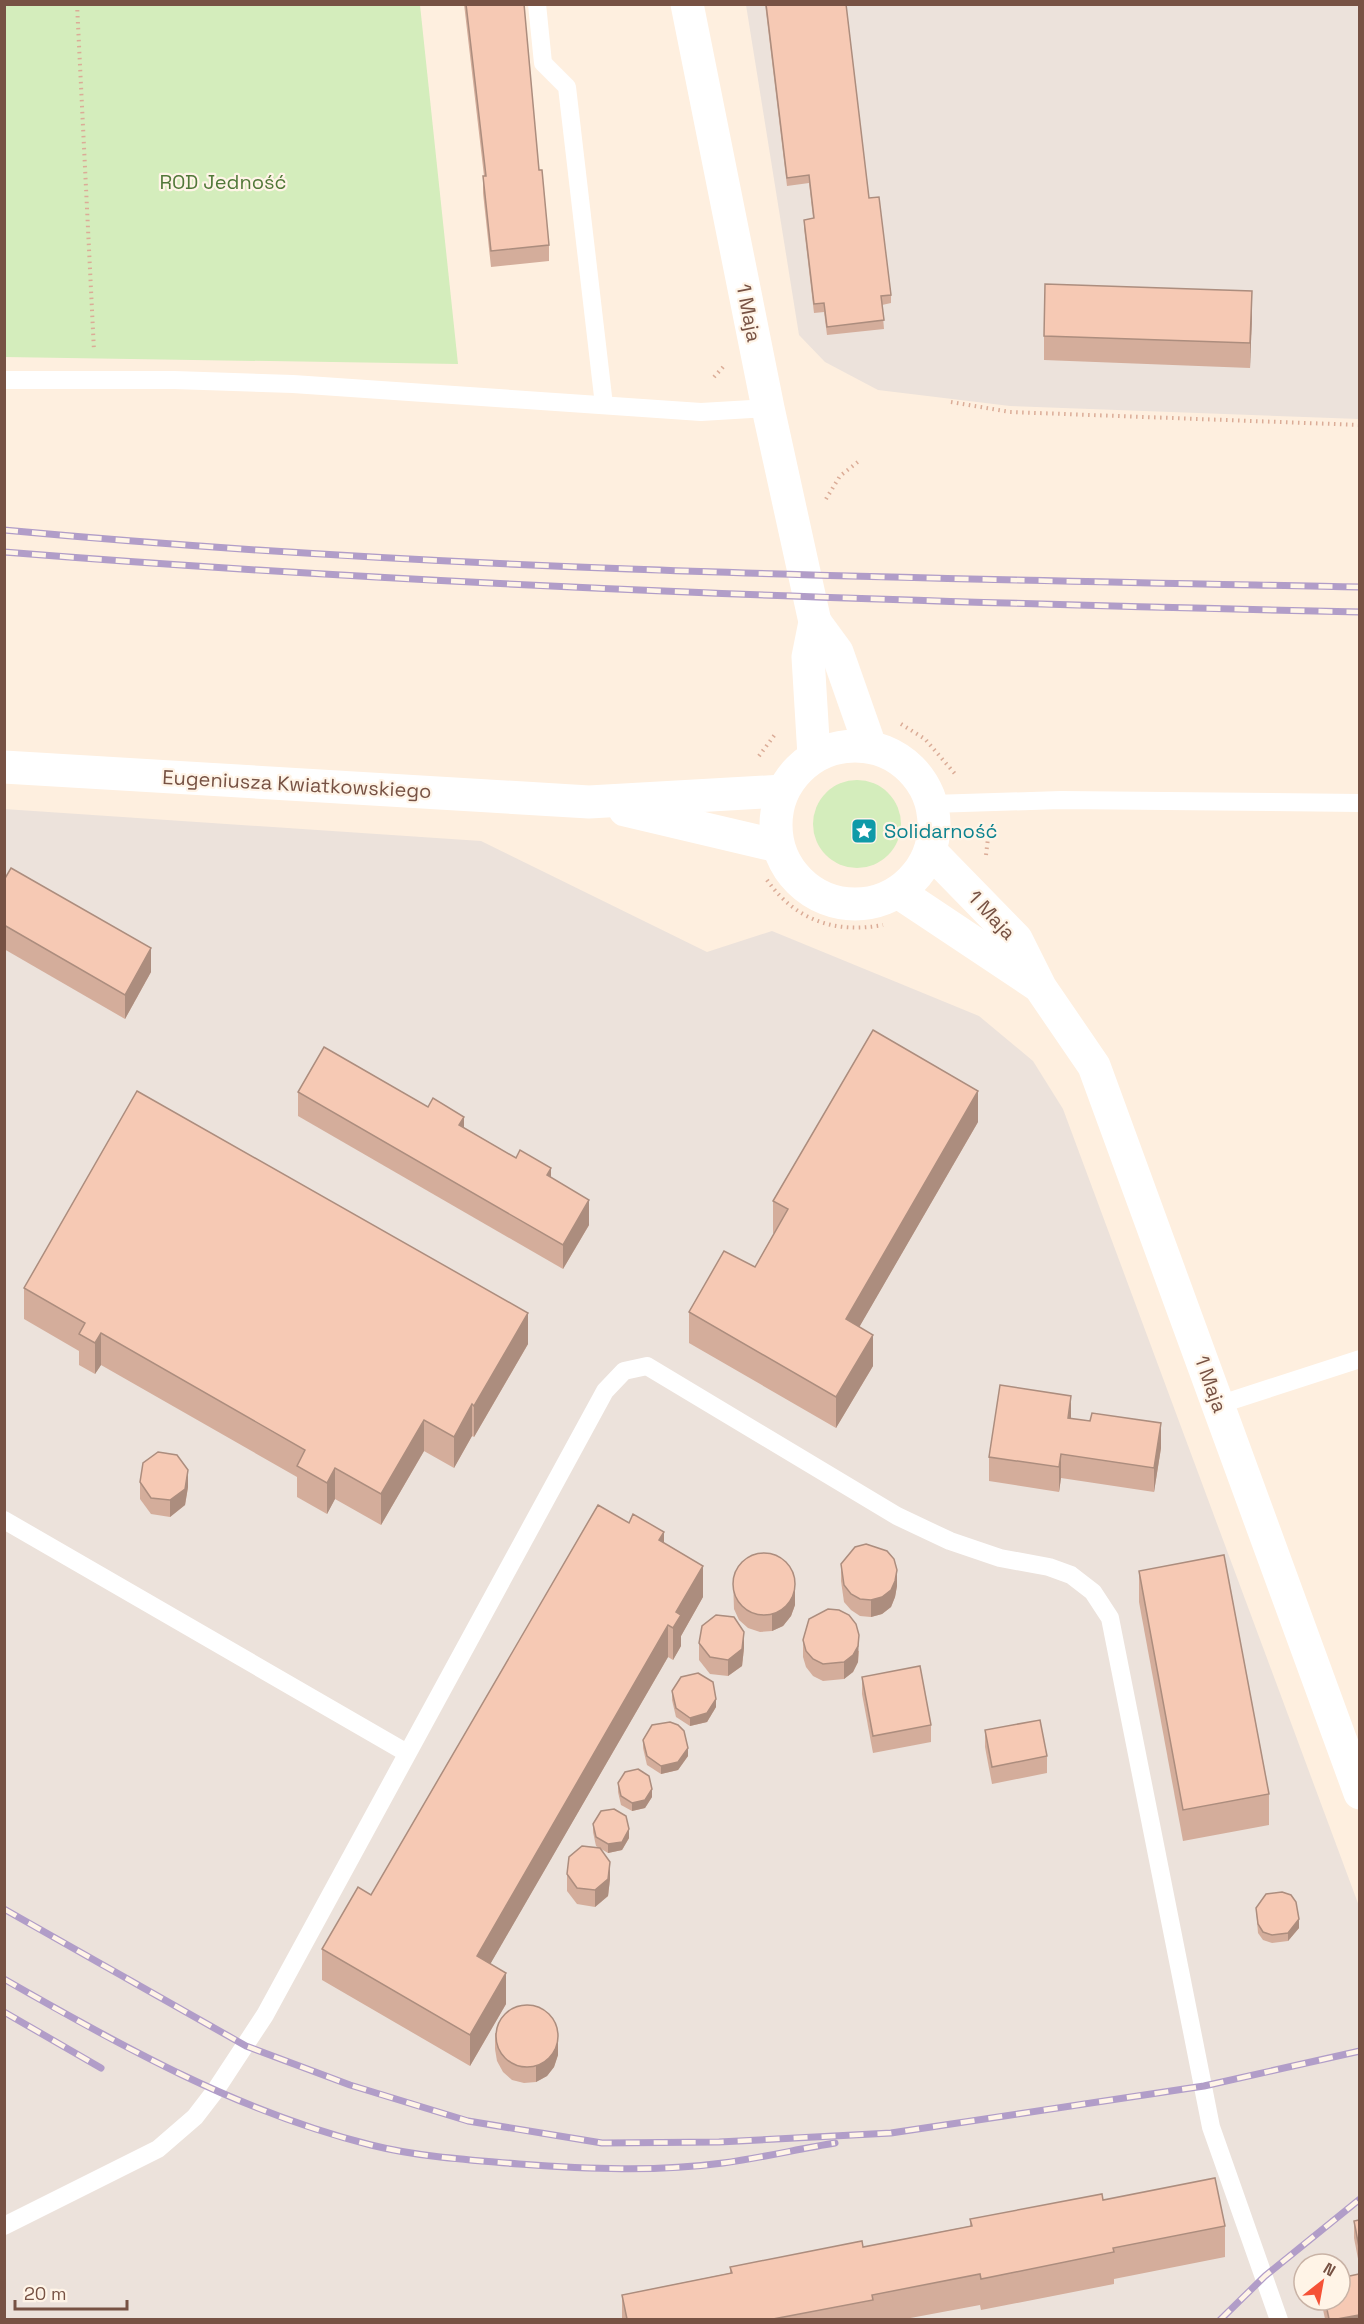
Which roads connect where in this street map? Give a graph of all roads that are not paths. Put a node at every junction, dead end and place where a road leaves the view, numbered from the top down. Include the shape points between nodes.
1 (537, 4) edge
2 (687, 4) edge
3 (4, 380) edge
4 (604, 405) junction
5 (768, 408) junction
6 (815, 621) junction
7 (870, 746) junction
8 (814, 756) junction
9 (4, 766) edge
10 (783, 791) junction
11 (589, 802) junction
12 (1359, 803) edge
13 (932, 804) junction
14 (778, 846) junction
15 (931, 852) junction
16 (898, 892) junction
17 (1040, 987) junction
18 (1359, 1359) edge
19 (1218, 1405) junction
20 (4, 1520) edge
21 (408, 1754) junction
22 (1359, 1793) edge
23 (4, 2226) edge
24 (1279, 2319) edge

1 - 4 lane via 543,63 567,87
2 - 5 street, 1 Maja
3 - 4 lane via 292,384
4 - 5 lane via 701,412
5 - 6 street, 1 Maja
6 - 7 street, 1 Maja via 837,652
6 - 8 street, 1 Maja via 808,657
7 - 8 street via 850,745
7 - 13 street via 905,763 919,777
8 - 10 street via 796,771
9 - 11 street, Eugeniusza Kwiatkowskiego
10 - 11 street, Eugeniusza Kwiatkowskiego
10 - 14 street via 775,827
11 - 14 street, Eugeniusza Kwiatkowskiego
12 - 13 lane via 1061,800
13 - 15 street via 935,833
14 - 16 street via 788,868 805,887 826,899 851,905 875,902
15 - 16 street via 918,875
15 - 17 street, 1 Maja via 1016,939
16 - 17 street, 1 Maja
17 - 19 street, 1 Maja via 1094,1066
18 - 19 lane
19 - 22 street, 1 Maja
20 - 21 lane
21 - 23 lane via 260,2023 195,2117 158,2149
21 - 24 lane via 605,1391 624,1371 647,1366 897,1516 950,1541 1071,1575 1093,1592 1110,1618 1211,2127

